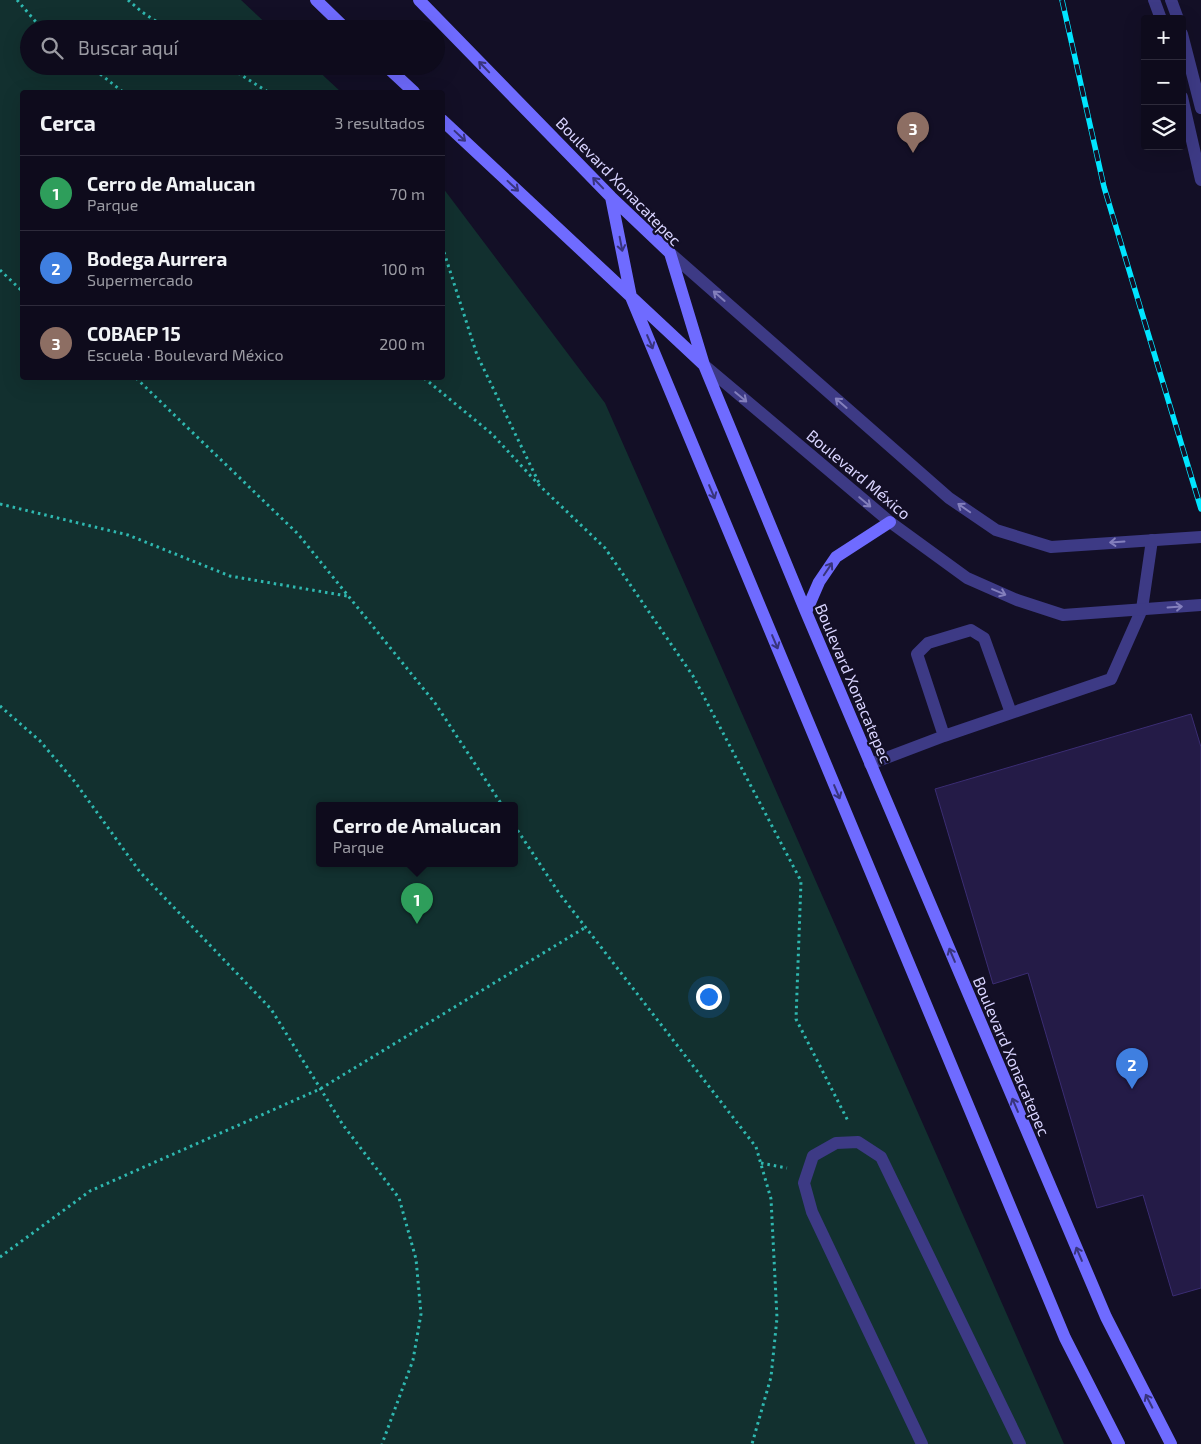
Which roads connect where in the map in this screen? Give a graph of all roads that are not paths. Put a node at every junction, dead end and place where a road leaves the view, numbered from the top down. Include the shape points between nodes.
1 (316, 0) edge
2 (418, 0) edge
3 (1154, 0) edge
4 (1172, 0) edge
5 (1160, 15) edge
6 (1177, 15) edge
7 (337, 20) edge
8 (438, 20) edge
9 (445, 27) edge
10 (1186, 50) edge
11 (396, 75) edge
12 (412, 90) edge
13 (1184, 105) edge
14 (1201, 108) edge
15 (445, 123) edge
16 (1201, 180) edge
17 (612, 196) junction
18 (670, 253) junction
19 (631, 297) junction
20 (704, 365) junction
21 (890, 522) junction
22 (1201, 537) edge
23 (1152, 540) junction
24 (1201, 605) edge
25 (1142, 609) junction
26 (806, 612) junction
27 (1011, 713) junction
28 (944, 736) junction
29 (870, 764) junction
30 (922, 1444) edge
31 (1020, 1444) edge
32 (1119, 1444) edge
33 (1171, 1444) edge

1 - 7 main road
8 -> 2 main road, Boulevard Xonacatepec
3 - 5 street
4 - 6 street
17 -> 9 main road, Boulevard Xonacatepec
10 - 14 street
11 - 12 main road
13 - 16 street
15 -> 19 main road
17 - 18 main road, Boulevard Xonacatepec
17 -> 19 main road
18 - 20 main road, Boulevard Xonacatepec
23 -> 18 street via 1051,547 996,530 949,498
19 - 20 main road, Boulevard México
19 -> 32 main road via 1065,1338
20 -> 21 street, Boulevard México
20 - 26 main road, Boulevard Xonacatepec
21 -> 25 street, Boulevard México via 967,578 1017,600 1063,615
26 -> 21 main road via 819,582 836,557
22 - 23 street
23 - 25 street
25 -> 24 street, Boulevard México
25 - 27 street via 1111,679
26 - 29 main road, Boulevard Xonacatepec
27 - 28 street
27 - 28 street via 984,638 971,630 928,643 917,654
28 - 29 street
33 -> 29 main road, Boulevard Xonacatepec via 1106,1317
30 - 31 street via 812,1212 804,1183 812,1156 836,1143 858,1142 881,1158

